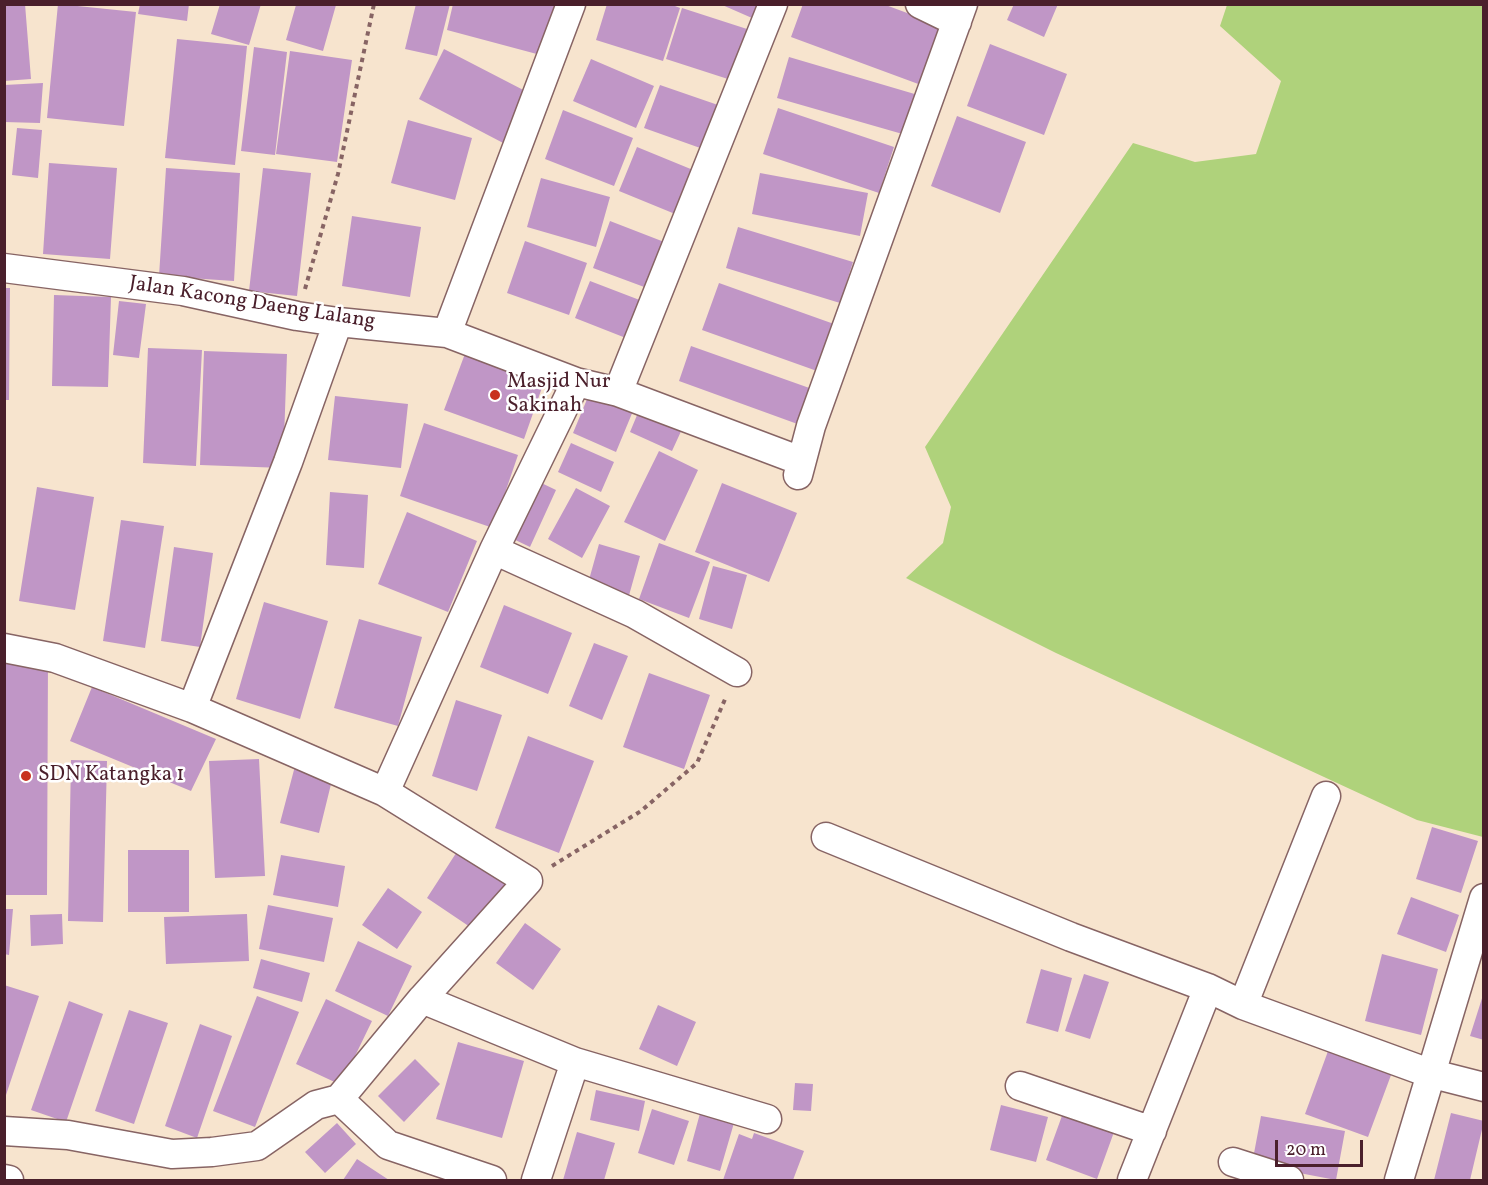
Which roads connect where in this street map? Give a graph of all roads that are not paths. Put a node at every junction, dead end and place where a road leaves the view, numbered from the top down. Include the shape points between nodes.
1 (571, 4) edge
2 (773, 4) edge
3 (920, 4) edge
4 (960, 13) edge
5 (4, 268) edge
6 (338, 322) junction
7 (447, 333) junction
8 (576, 382) junction
9 (618, 392) junction
10 (494, 550) junction
11 (4, 648) edge
12 (738, 672) road end
13 (192, 708) junction
14 (385, 792) junction
15 (1326, 796) dead end
16 (826, 837) dead end
17 (1484, 898) edge
18 (1208, 988) junction
19 (422, 999) junction
20 (1243, 1005) junction
21 (575, 1062) junction
22 (1429, 1073) junction
23 (1020, 1086) dead end
24 (1484, 1087) edge
25 (339, 1099) junction
26 (767, 1119) dead end
27 (4, 1131) edge
28 (1152, 1131) junction
29 (1233, 1162) dead end
30 (492, 1180) edge
31 (536, 1180) edge
32 (1132, 1180) edge
33 (1289, 1180) edge
34 (1399, 1180) edge

1 - 7 street
2 - 9 street
3 - 4 street
4 - 9 street, Jalan Kacong Daeng Lalang via 799,468
5 - 6 street, Jalan Kacong Daeng Lalang via 183,291
6 - 7 street, Jalan Kacong Daeng Lalang
6 - 13 street
7 - 8 street, Jalan Kacong Daeng Lalang
8 - 9 street, Jalan Kacong Daeng Lalang
8 - 10 street
10 - 12 street via 635,614
10 - 14 street
11 - 13 street via 55,657
13 - 14 street
14 - 19 street via 528,881
15 - 20 street
16 - 18 street
17 - 22 street
18 - 20 street
18 - 28 street
19 - 21 street
19 - 25 street
20 - 22 street
21 - 26 street
21 - 31 street
22 - 24 street
22 - 34 street
23 - 28 street
25 - 27 street via 316,1105 257,1146 213,1152 172,1154 68,1135
25 - 30 street via 388,1145
28 - 32 street
29 - 33 street

